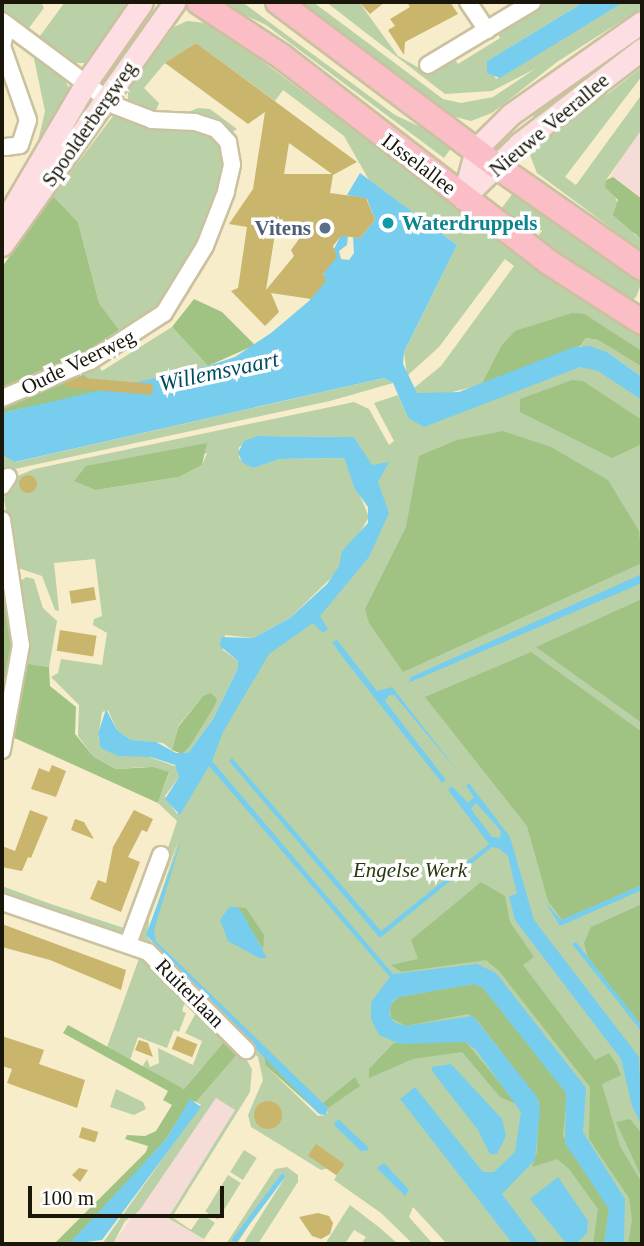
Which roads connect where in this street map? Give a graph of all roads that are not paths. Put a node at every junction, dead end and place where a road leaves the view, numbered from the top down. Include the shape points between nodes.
1 (142, 2) edge
2 (175, 2) edge
3 (199, 2) edge
4 (278, 2) edge
5 (468, 2) edge
6 (533, 2) edge
7 (642, 22) edge
8 (4, 23) edge
9 (487, 30) junction
10 (642, 49) edge
11 (428, 65) dead end
12 (86, 83) junction
13 (108, 99) junction
14 (6, 147) dead end
15 (476, 149) junction
16 (498, 167) junction
17 (463, 198) junction
18 (2, 226) edge
19 (2, 245) edge
20 (642, 268) edge
21 (642, 322) edge
22 (2, 398) edge
23 (2, 520) edge
24 (2, 750) edge
25 (161, 855) dead end
26 (2, 902) edge
27 (128, 944) junction
28 (246, 1050) dead end

1 - 12 main road, Spoolderbergweg
2 - 13 main road, Spoolderbergweg
3 - 17 main road, IJsselallee via 281,56
4 - 15 main road
5 - 9 street
6 - 9 street
7 - 15 main road, Nieuwe Veerallee via 511,114
8 - 12 street, Oude Veerweg
8 - 14 street via 2,46 28,120 19,145
9 - 11 street
10 - 16 main road, Nieuwe Veerallee via 551,118
12 - 13 street, Oude Veerweg
12 - 18 main road, Spoolderbergweg
13 - 19 main road, Spoolderbergweg
13 - 22 street, Oude Veerweg via 142,118 194,122 216,129 230,148 226,192 200,256 164,313 90,361
15 - 16 main road
15 - 17 main road, Nieuwe Veerallee
16 - 17 main road, Nieuwe Veerallee
16 - 20 main road
17 - 21 main road, IJsselallee via 588,289
23 - 24 street via 21,645
25 - 27 street
26 - 27 street, Ruiterlaan
27 - 28 street, Ruiterlaan via 153,956

